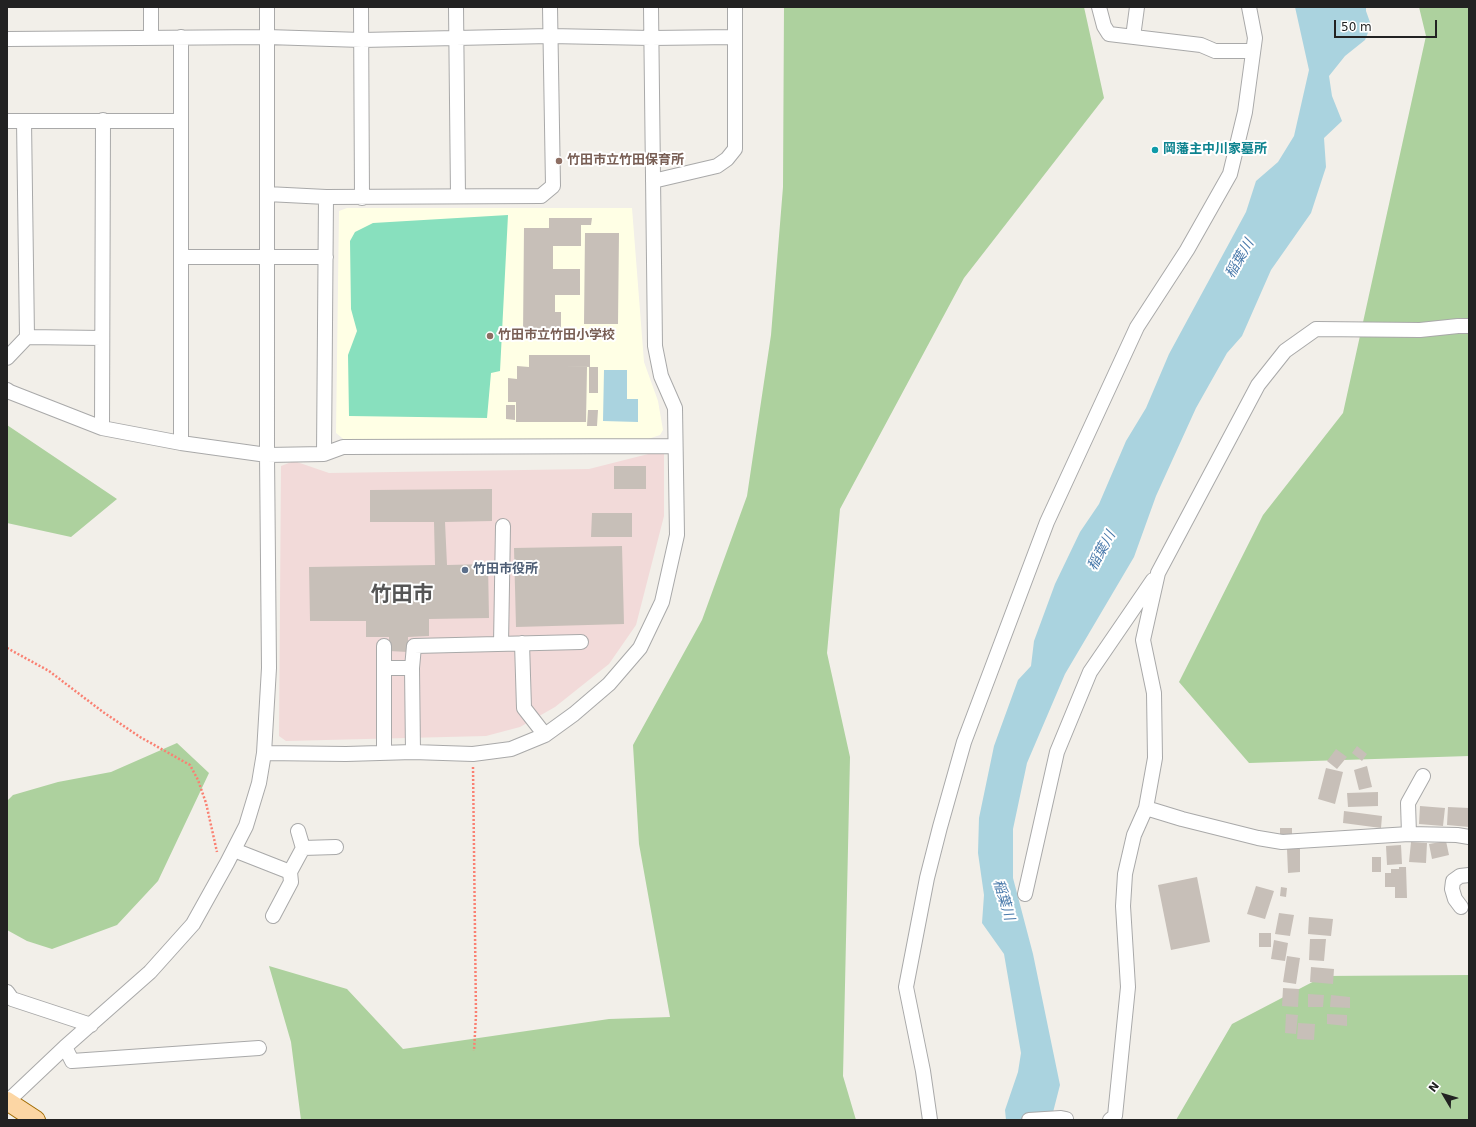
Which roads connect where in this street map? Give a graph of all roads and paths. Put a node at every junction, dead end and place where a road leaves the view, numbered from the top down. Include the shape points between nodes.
1 (151, 7) edge
2 (267, 7) edge
3 (362, 7) edge
4 (456, 7) edge
5 (550, 7) edge
6 (651, 7) edge
7 (735, 7) edge
8 (1099, 7) edge
9 (1137, 7) edge
10 (1249, 7) edge
11 (550, 36) junction
12 (181, 37) junction
13 (267, 37) junction
14 (735, 37) junction
15 (1133, 37) junction
16 (151, 38) junction
17 (457, 38) junction
18 (651, 38) junction
19 (7, 39) edge
20 (362, 40) junction
21 (1253, 51) junction
22 (103, 120) junction
23 (7, 121) edge
24 (24, 121) junction
25 (181, 121) junction
26 (653, 181) junction
27 (267, 194) junction
28 (458, 196) junction
29 (326, 197) junction
30 (362, 198) junction
31 (181, 257) junction
32 (267, 257) junction
33 (326, 257) junction
34 (1469, 326) edge
35 (27, 337) junction
36 (102, 338) junction
37 (7, 358) edge
38 (7, 390) edge
39 (102, 428) junction
40 (181, 444) junction
41 (675, 446) junction
42 (324, 454) junction
43 (267, 455) junction
44 (503, 526) dead end
45 (1158, 573) junction
46 (581, 642) dead end
47 (522, 643) junction
48 (501, 644) junction
49 (384, 646) dead end
50 (7, 648) edge
51 (385, 668) junction
52 (412, 668) junction
53 (545, 735) junction
54 (384, 752) junction
55 (414, 752) junction
56 (264, 753) junction
57 (473, 754) junction
58 (1423, 776) dead end
59 (1146, 808) junction
60 (298, 831) dead end
61 (1409, 834) junction
62 (1469, 837) edge
63 (336, 847) dead end
64 (303, 848) junction
65 (234, 850) junction
66 (227, 863) junction
67 (290, 872) junction
68 (1469, 875) edge
69 (1025, 894) dead end
70 (1461, 907) dead end
71 (273, 916) dead end
72 (7, 992) edge
73 (91, 1024) junction
74 (65, 1047) junction
75 (259, 1048) dead end
76 (474, 1052) dead end
77 (8, 1101) edge
78 (1063, 1119) edge
79 (36, 1120) edge
80 (930, 1120) edge
81 (1029, 1120) edge
82 (1110, 1120) edge

1 - 16 street
2 - 13 street
3 - 20 street
4 - 17 street
5 - 11 street
6 - 18 street
7 - 14 street
8 - 15 street via 1109,34
9 - 15 street
10 - 21 street via 1255,38
11 - 17 street
11 - 18 street
11 - 28 street via 553,186 541,196
12 - 13 street
12 - 16 street
12 - 25 street
13 - 20 street
13 - 27 street
14 - 18 street
14 - 26 street via 735,148 717,166
15 - 21 street via 1201,45 1215,51
16 - 19 street
17 - 20 street
17 - 28 street
18 - 26 street
20 - 30 street
21 - 80 street via 1244,112 1230,174 1187,250 1137,327 1047,522 964,742 927,878 906,987
22 - 24 street
22 - 25 street
22 - 36 street
23 - 24 street
24 - 35 street
25 - 31 street
26 - 41 street via 655,346 661,376 675,408
27 - 29 street
27 - 32 street
28 - 30 street
29 - 30 street
29 - 33 street
31 - 32 street
31 - 40 street
32 - 33 street
32 - 43 street
33 - 42 street
34 - 45 street via 1420,330 1316,329 1285,351 1258,385
35 - 36 street
35 - 37 street
36 - 39 street
38 - 39 street
39 - 40 street
40 - 43 street
41 - 42 street via 342,447
41 - 53 street via 677,535 662,602 640,648 609,684
42 - 43 street
43 - 56 street via 269,668
44 - 48 street
45 - 59 street via 1143,640 1154,694 1155,758
45 - 69 street via 1090,672 1057,752
46 - 47 street
47 - 48 street
47 - 53 street via 524,708
48 - 52 street via 414,646
49 - 51 street
50 - 66 path via 49,671 140,737 190,765 206,803 217,855
51 - 52 street
51 - 54 street
52 - 55 street
53 - 57 street via 511,749
54 - 55 street
54 - 56 street
55 - 57 street
56 - 65 street via 259,783 246,826
57 - 76 path via 476,1015
58 - 61 street via 1408,803
59 - 61 street via 1282,842
59 - 82 street via 1134,835 1125,874 1123,906 1128,987 1115,1116
60 - 64 street
61 - 62 street
63 - 64 street
64 - 67 street
65 - 66 street
65 - 67 street
66 - 73 street via 193,924 150,972
67 - 71 street via 291,882
68 - 70 street via 1460,876 1453,881 1452,890
72 - 73 street via 12,999
73 - 74 street
74 - 75 street via 72,1061
74 - 77 street
77 - 79 main road
78 - 81 street

